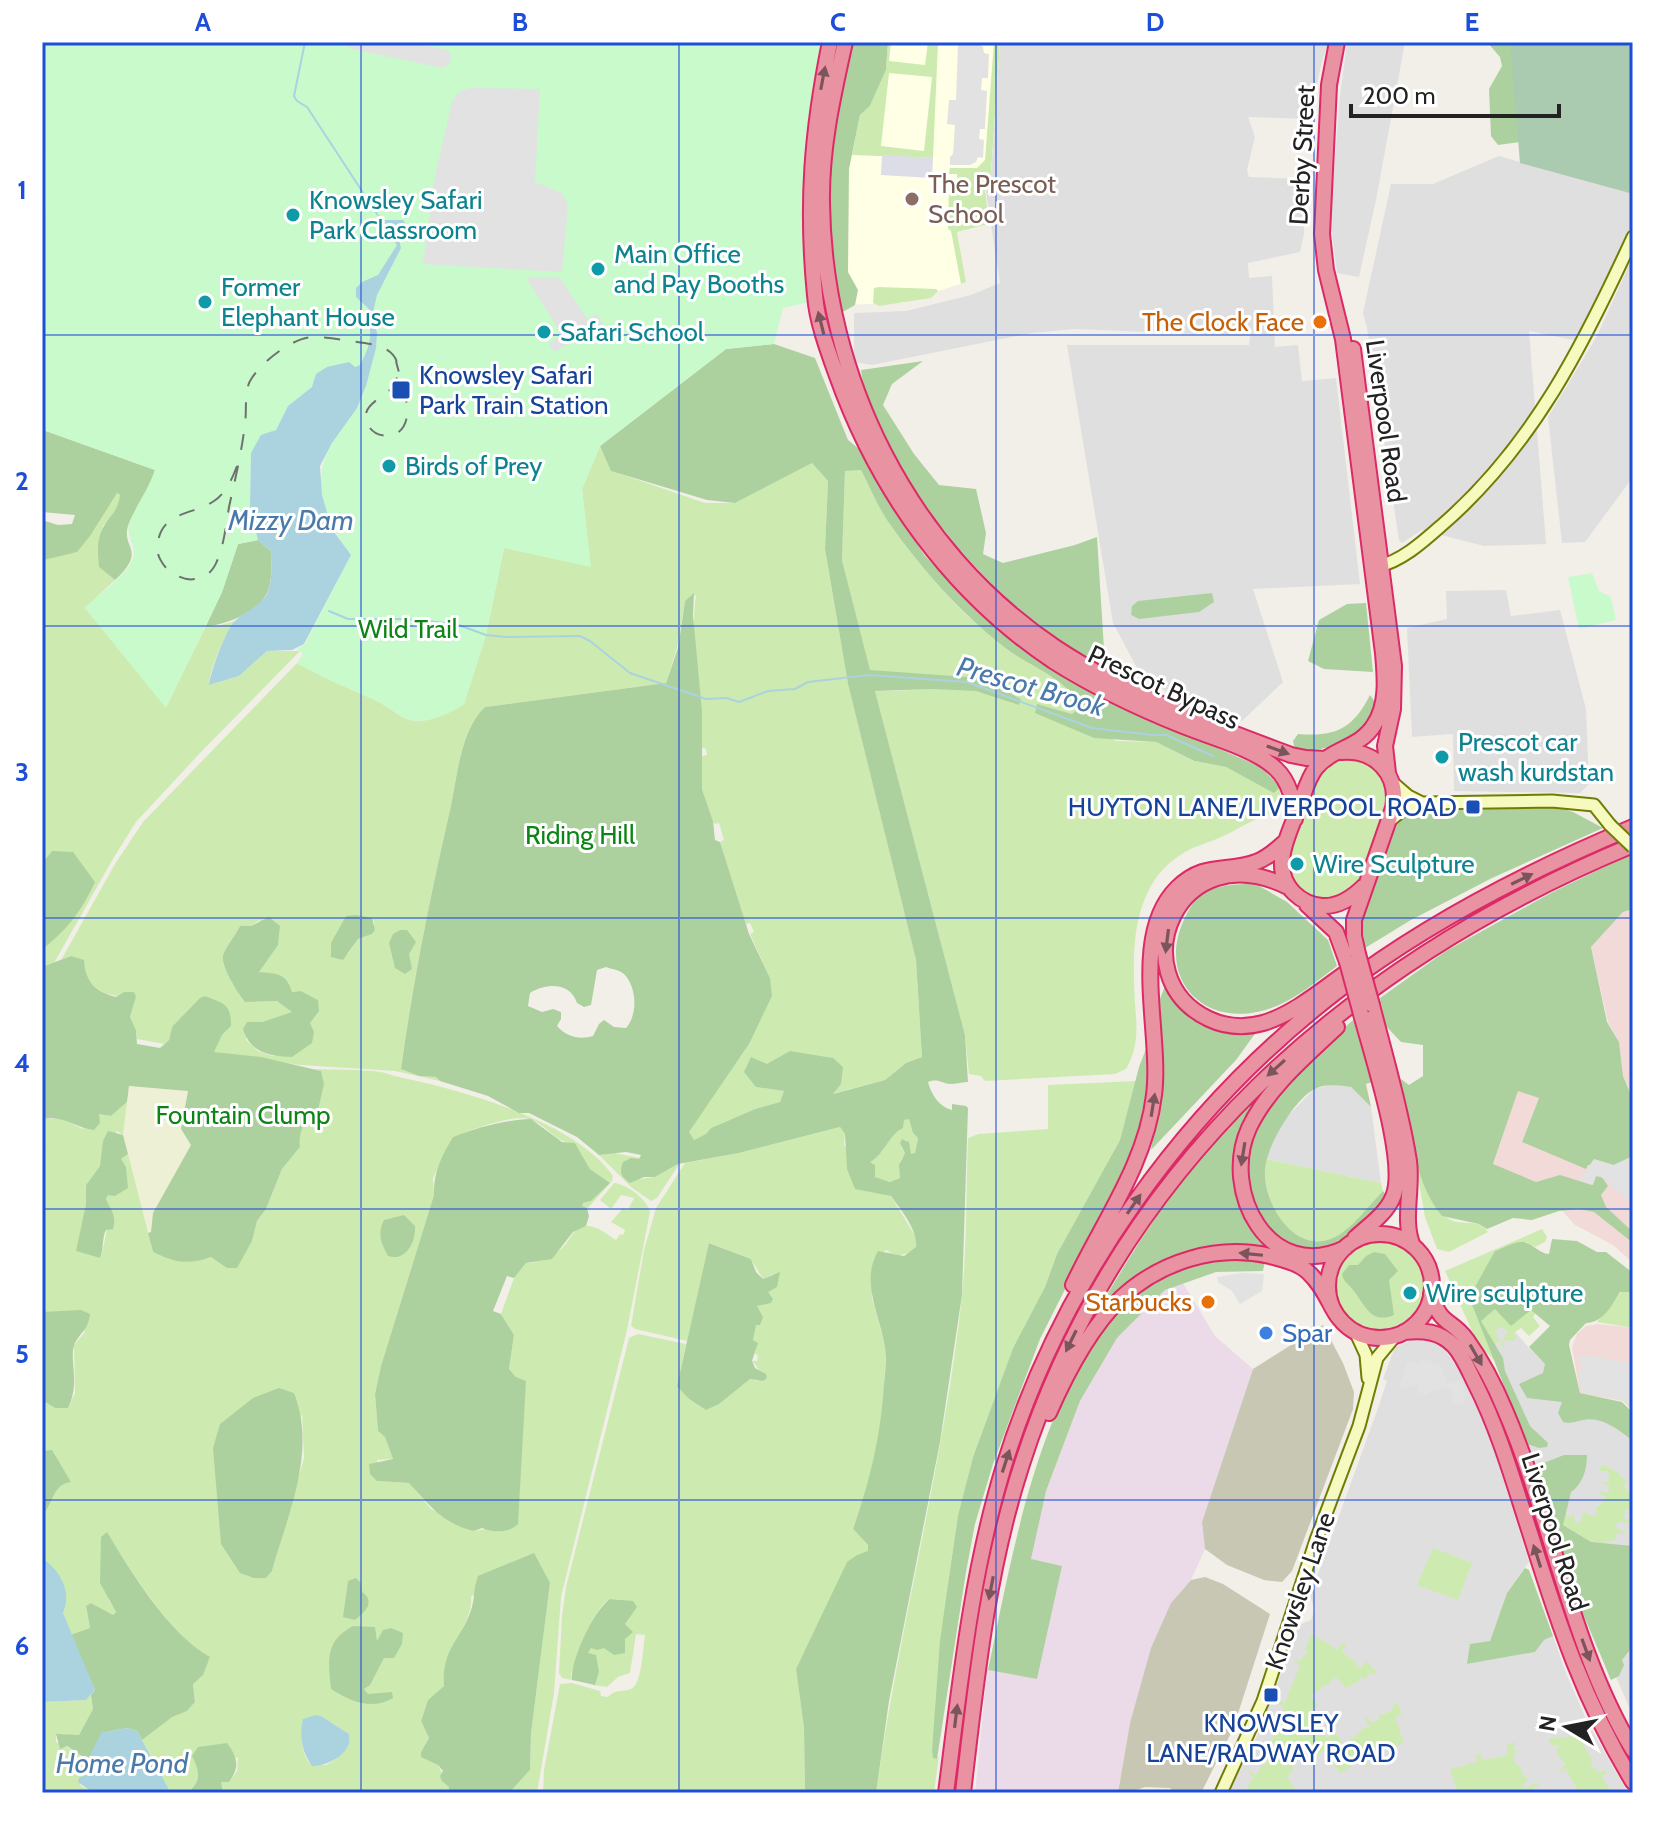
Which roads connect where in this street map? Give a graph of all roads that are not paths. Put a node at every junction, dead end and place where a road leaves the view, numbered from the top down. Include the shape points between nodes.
1 (830, 42) edge
2 (845, 42) edge
3 (1337, 42) edge
4 (1633, 237) edge
5 (1326, 270) joint
6 (1377, 567) junction
7 (1340, 752) junction
8 (1326, 759) junction
9 (1391, 778) junction
10 (1423, 803) junction
11 (1295, 819) junction
12 (1388, 822) junction
13 (1633, 827) edge
14 (1286, 841) junction
15 (1633, 846) edge
16 (1364, 886) junction
17 (1295, 893) junction
18 (1488, 895) junction
19 (1423, 955) junction
20 (1352, 958) junction
21 (1366, 1010) junction
22 (1347, 1246) junction
23 (1413, 1246) junction
24 (1431, 1294) junction
25 (1333, 1309) junction
26 (1355, 1331) junction
27 (1400, 1334) junction
28 (1035, 1382) junction
29 (1369, 1386) junction
30 (999, 1546) junction
31 (1633, 1750) edge
32 (1633, 1782) edge
33 (946, 1793) edge
34 (963, 1793) edge
35 (1221, 1793) edge

11 -> 1 highway, Prescot Bypass via 1286,781 1266,761 1089,682 1002,621 936,554 883,478 848,405 815,295 810,165
2 -> 8 highway, Prescot Bypass via 823,164 828,288 851,379 903,487 970,574 1053,646 1179,711 1291,755
3 - 5 highway, Derby Street via 1328,99 1322,234
4 - 6 main road via 1583,342 1519,445 1446,522
5 - 6 highway, Liverpool Road via 1351,340
6 - 7 highway, Liverpool Road via 1384,701 1367,734
6 - 9 highway, Liverpool Road via 1394,666 1385,746
7 - 8 highway
7 - 9 highway via 1366,754
8 - 11 highway via 1311,775
9 - 10 main road
9 - 12 highway via 1395,799
10 - 12 main road
10 - 15 main road, bridge via 1594,805
11 - 14 highway
12 - 16 highway
18 -> 13 highway
14 - 17 highway via 1281,864
28 -> 14 highway via 1064,1304 1147,1133 1156,1076 1152,944 1163,908 1177,888 1198,874 1257,862
15 - 19 highway via 1526,895
16 - 17 highway via 1334,905 1311,904
16 - 20 highway via 1353,925
17 -> 18 highway via 1257,875 1233,874 1201,885 1180,904 1166,935 1165,956 1171,979 1190,1006 1233,1026 1273,1020 1443,911
17 - 20 highway via 1336,932
28 -> 18 highway via 1110,1239 1202,1117 1277,1042 1342,988
19 -> 22 highway via 1284,1080 1254,1119 1242,1149 1246,1202 1265,1233 1305,1257 1323,1257
19 -> 30 highway via 1277,1066 1209,1135 1149,1209 1097,1292 1059,1368 1021,1464
20 - 21 highway, bridge
21 - 22 highway via 1398,1177 1386,1209
21 - 23 highway via 1409,1160 1407,1228
22 - 23 highway via 1381,1234
22 - 25 highway via 1329,1276
23 - 24 highway via 1428,1267
24 - 27 highway via 1424,1313
24 -> 31 highway, Liverpool Road via 1437,1312 1468,1341 1499,1396 1519,1442 1589,1659
25 - 26 highway
25 -> 30 highway via 1302,1267 1249,1253 1181,1261 1134,1287 1091,1338 1059,1393
26 - 27 highway via 1373,1337
26 - 29 main road, Knowsley Lane via 1366,1355
27 - 29 main road, Knowsley Lane via 1377,1358
32 -> 27 highway, Liverpool Road via 1573,1664 1498,1431 1481,1394 1452,1344 1432,1332
33 -> 28 highway via 982,1549 1004,1466
29 - 35 main road, Knowsley Lane via 1263,1701
30 -> 34 highway

